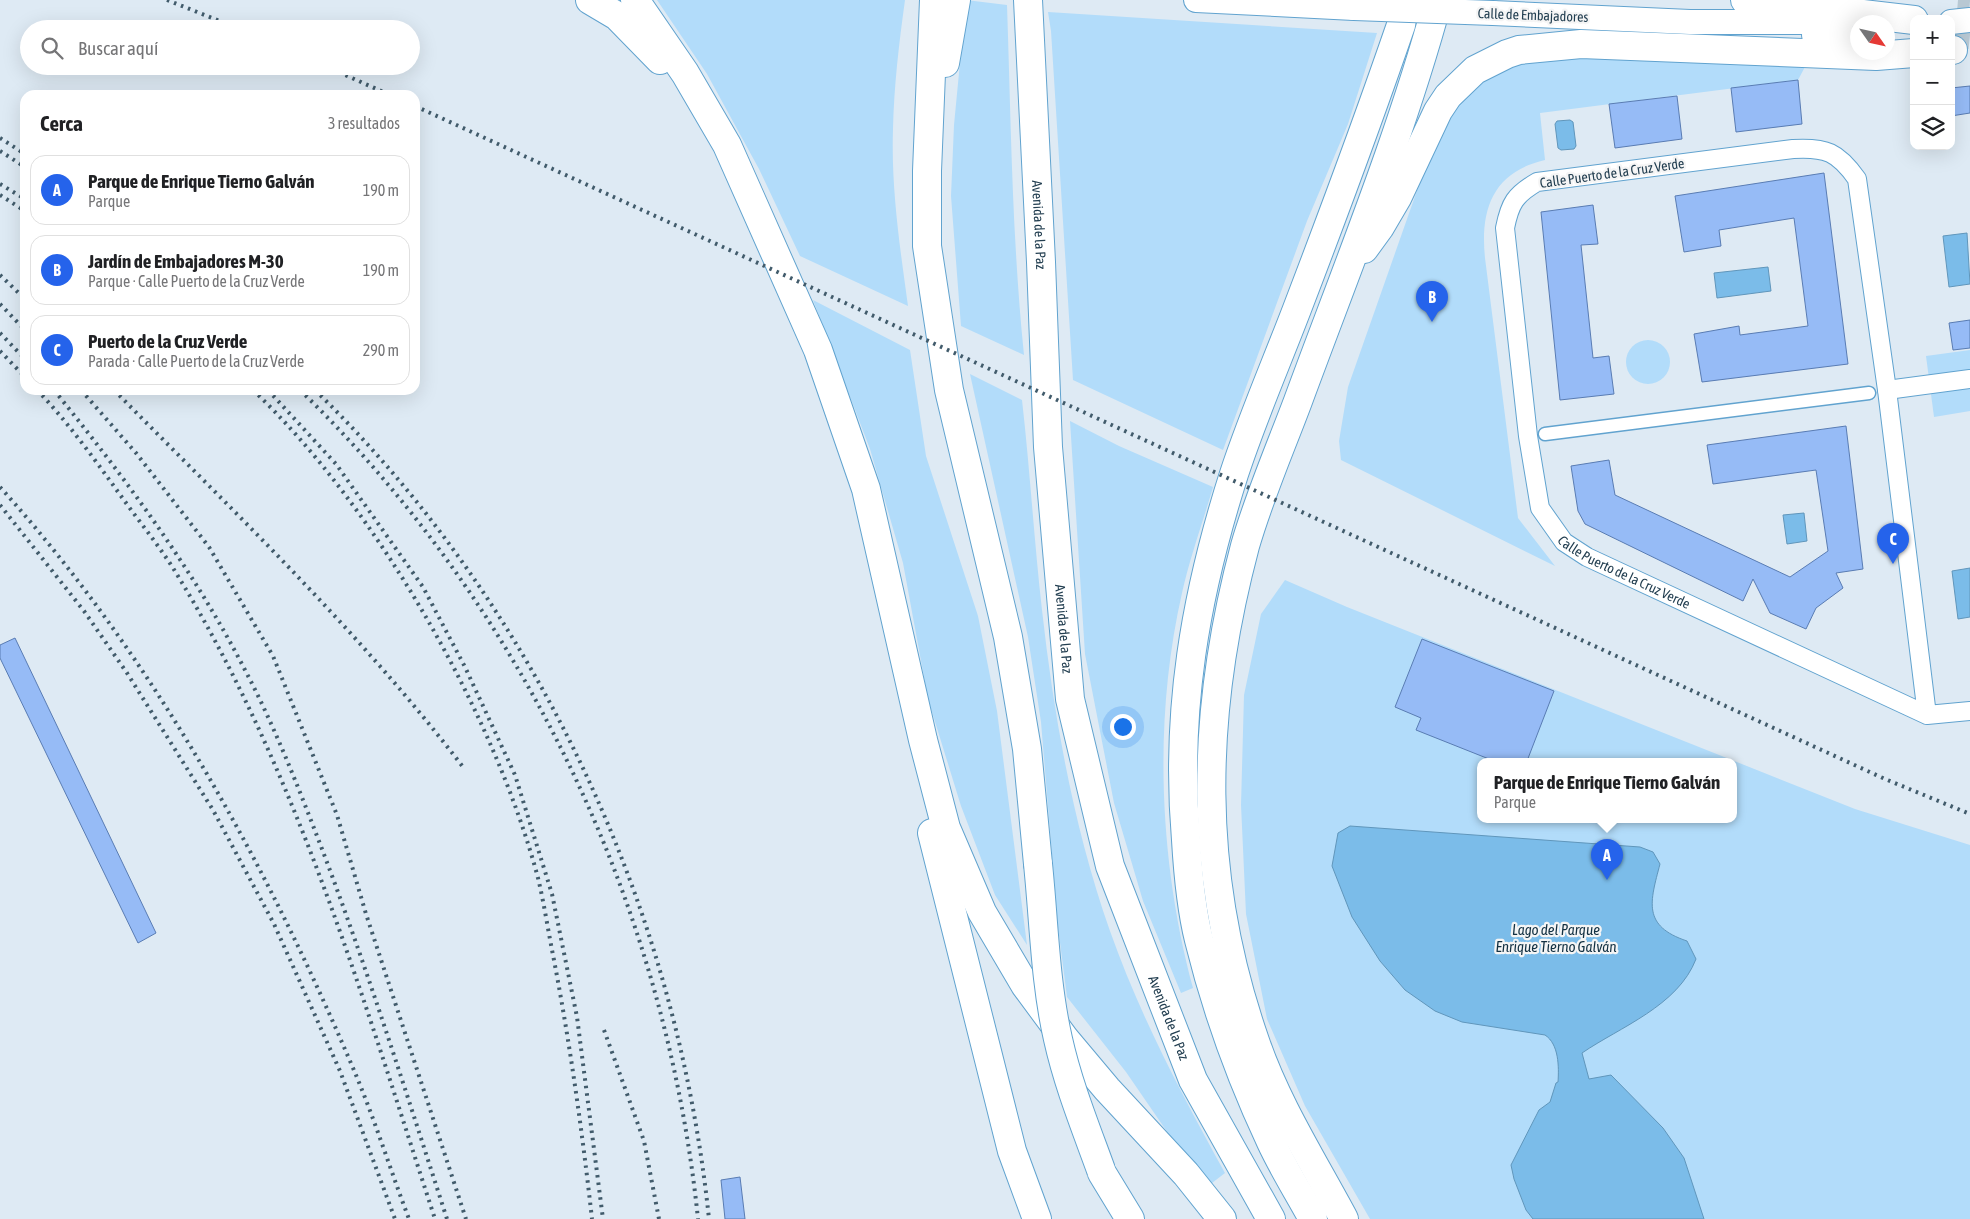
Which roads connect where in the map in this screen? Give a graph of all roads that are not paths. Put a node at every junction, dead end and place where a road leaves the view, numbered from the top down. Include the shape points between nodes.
1 (590, 0) edge
2 (635, 0) edge
3 (934, 0) edge
4 (956, 0) edge
5 (1028, 0) edge
6 (1196, 0) edge
7 (1405, 0) edge
8 (1438, 0) edge
9 (1447, 0) edge
10 (1745, 0) edge
11 (1970, 20) edge
12 (1910, 21) edge
13 (1910, 21) edge
14 (1690, 22) junction
15 (1955, 22) edge
16 (1850, 38) edge
17 (1895, 44) edge
18 (1910, 46) edge
19 (1424, 53) junction
20 (1910, 53) edge
21 (698, 96) junction
22 (927, 171) junction
23 (1347, 270) junction
24 (1970, 379) edge
25 (1887, 390) junction
26 (1869, 393) dead end
27 (1545, 434) dead end
28 (866, 489) junction
29 (1970, 710) edge
30 (1927, 715) junction
31 (1102, 1171) junction
32 (1037, 1219) edge
33 (1119, 1219) edge
34 (1130, 1219) edge
35 (1222, 1219) edge
36 (1271, 1219) edge
37 (1313, 1219) edge
38 (1344, 1219) edge

1 - 21 highway via 617,16 656,55 672,78
2 - 21 highway
3 - 22 highway
4 - 22 highway
5 - 36 highway, Avenida de la Paz via 1048,447 1070,699 1110,866 1193,1080
6 - 14 main road, Calle de Embajadores, bridge
7 - 37 highway via 1401,25 1347,177 1234,474 1202,594 1185,695 1183,803 1198,939 1250,1096 1272,1145
8 - 19 highway
9 - 19 highway
10 - 12 highway
11 - 15 main road
13 - 14 main road, Calle de Embajadores
14 - 16 main road, Calle de Embajadores
17 - 18 main road
19 - 23 highway
20 - 23 highway via 1876,56 1580,44 1519,50 1493,59 1463,80 1438,111 1397,198 1380,227
21 - 28 highway via 728,145 811,332
22 - 31 highway, bridge via 927,246 949,390 1008,637 1027,749 1058,1037 1069,1082
23 - 38 highway via 1246,545 1224,640 1213,716 1210,787 1213,853 1235,978 1253,1034 1285,1107
24 - 25 street
25 - 30 street, Calle Puerto de la Cruz Verde
25 - 30 street, Calle Puerto de la Cruz Verde via 1857,179 1847,165 1828,151 1793,149 1537,182 1522,191 1509,206 1505,244 1528,436 1540,508 1564,542 1587,557
26 - 27 street
28 - 32 highway via 876,588 930,824 1012,1151
28 - 35 highway via 946,828 982,912 1025,985 1065,1039
29 - 30 street
31 - 33 highway
31 - 34 highway

